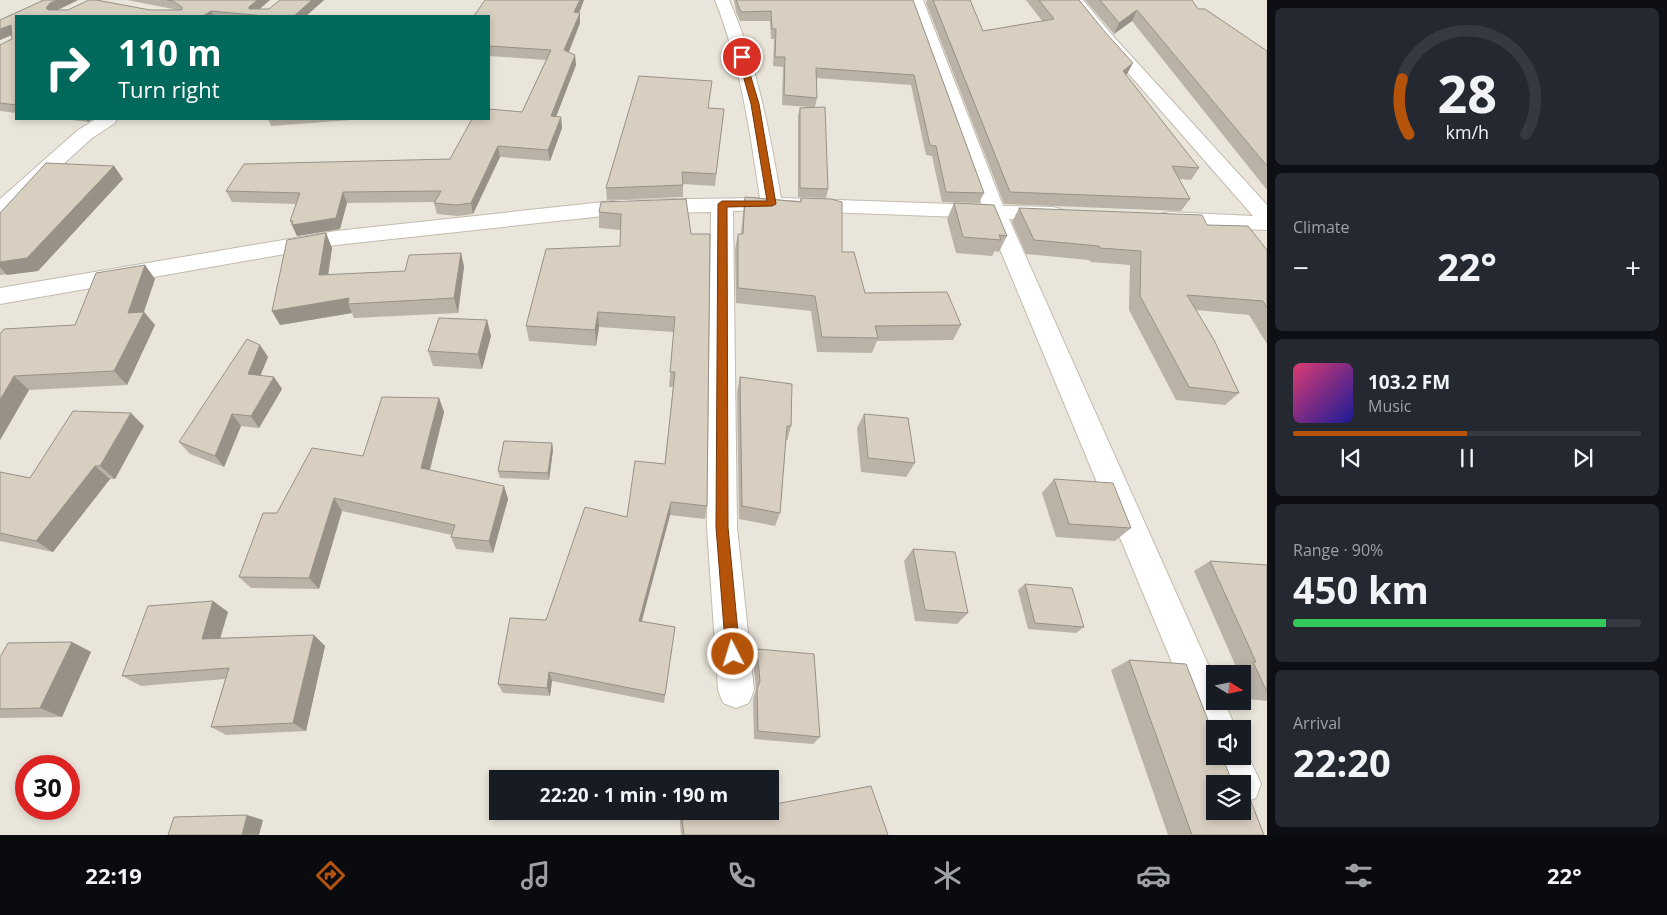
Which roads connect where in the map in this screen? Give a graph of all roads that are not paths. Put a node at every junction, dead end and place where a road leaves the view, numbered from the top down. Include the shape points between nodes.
1 (722, 0) edge
2 (916, 0) edge
3 (1075, 0) edge
4 (106, 120) edge
5 (722, 204) junction
6 (772, 204) junction
7 (995, 212) junction
8 (0, 213) edge
9 (1073, 215) edge
10 (1150, 218) edge
11 (1267, 218) edge
12 (1267, 222) edge
13 (0, 296) edge
14 (736, 690) dead end
15 (1214, 720) edge

1 - 6 street via 733,26 755,104
2 - 7 street
3 - 11 street
4 - 8 street via 85,134
5 - 6 street
5 - 13 street via 622,207 336,238
5 - 14 street via 722,527
6 - 7 street
7 - 9 street
7 - 15 street
10 - 12 street

